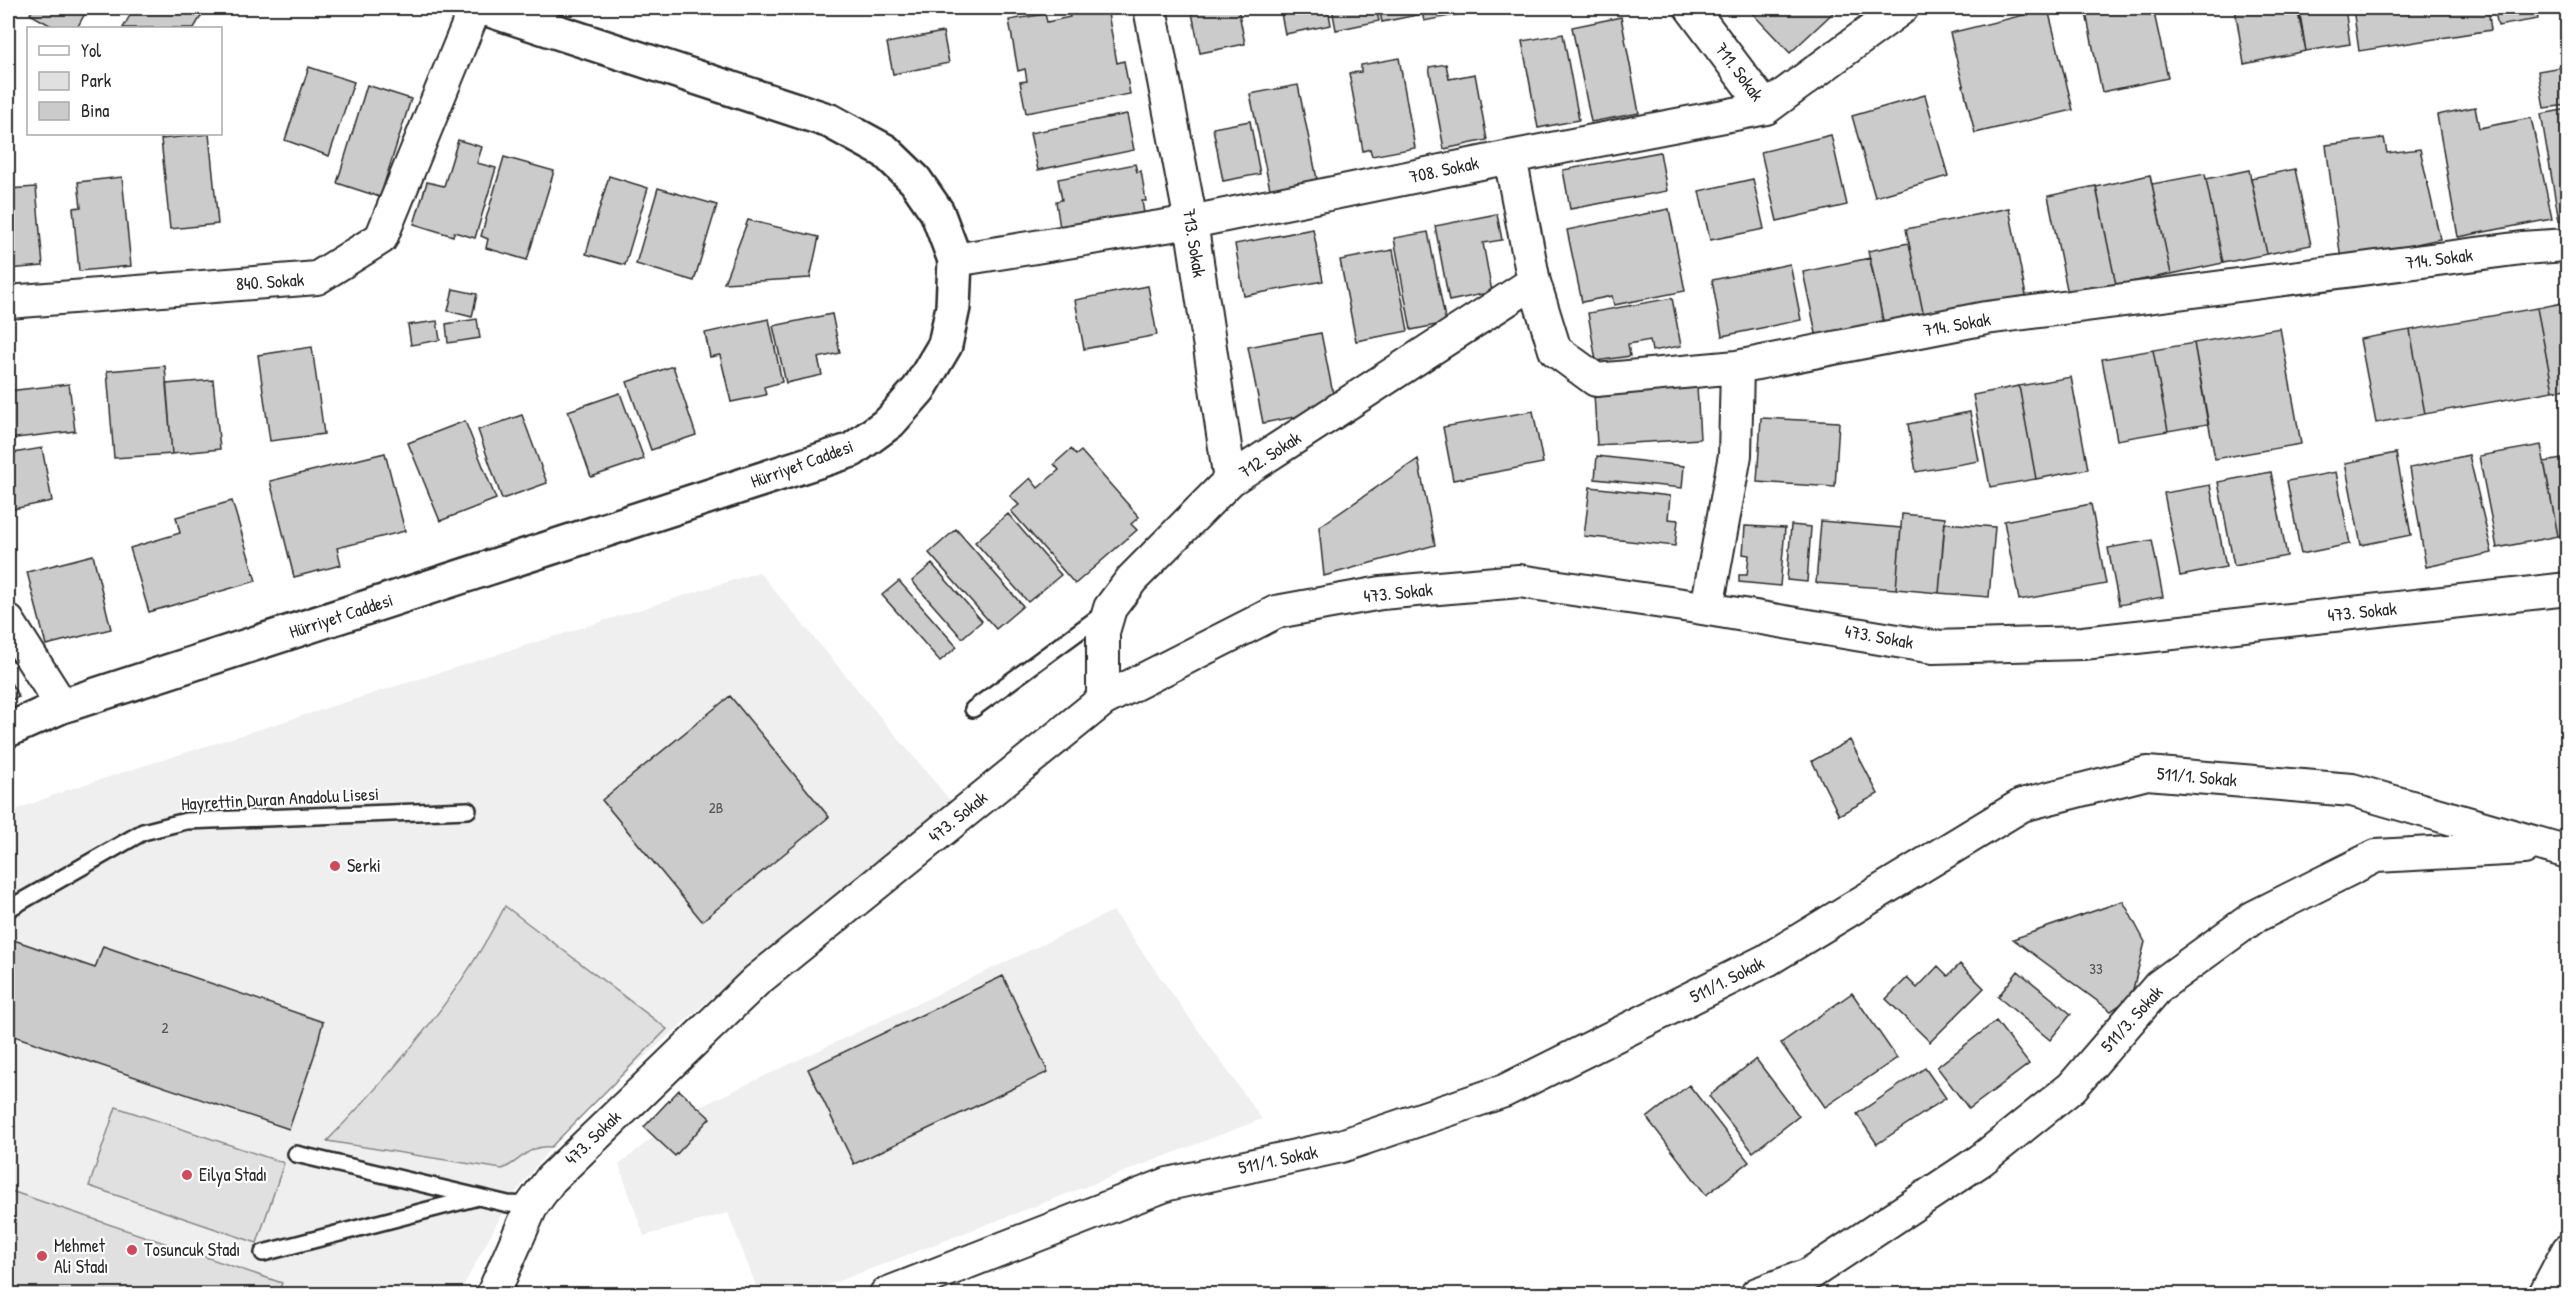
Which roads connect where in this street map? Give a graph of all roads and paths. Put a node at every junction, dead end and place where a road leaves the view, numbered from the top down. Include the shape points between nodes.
1 (475, 8) edge
2 (484, 8) edge
3 (1150, 8) edge
4 (1691, 8) edge
5 (1902, 8) edge
6 (1766, 108) junction
7 (1510, 157) junction
8 (1191, 222) junction
9 (2568, 245) edge
10 (955, 260) junction
11 (1534, 282) junction
12 (8, 302) edge
13 (1737, 367) junction
14 (1230, 480) junction
15 (2568, 589) edge
16 (1110, 608) junction
17 (1707, 608) junction
18 (8, 621) edge
19 (1103, 700) junction
20 (62, 706) junction
21 (973, 709) dead end
22 (8, 730) edge
23 (468, 810) dead end
24 (2558, 850) edge
25 (8, 909) edge
26 (296, 1154) dead end
27 (480, 1197) junction
28 (532, 1205) junction
29 (2568, 1250) edge
30 (263, 1253) dead end
31 (494, 1294) edge
32 (886, 1294) edge
33 (1757, 1294) edge
34 (2545, 1294) edge

1 - 12 street, 840. Sokak via 381,238 317,278
2 - 10 main road, Hürriyet Caddesi via 839,126 885,151 915,180 937,212
3 - 8 street, 713. Sokak
4 - 6 street, 711. Sokak
5 - 6 street, 708. Sokak
6 - 7 street, 708. Sokak
7 - 8 street, 708. Sokak
7 - 11 street, 714. Sokak
8 - 10 street, 708. Sokak
8 - 14 street, 713. Sokak
9 - 13 street, 714. Sokak via 1986,318
10 - 20 main road, Hürriyet Caddesi via 953,307 945,345 919,389 890,422 852,450
11 - 13 street, 714. Sokak via 1555,350 1596,380
11 - 14 street, 712. Sokak
13 - 17 street via 1735,455
14 - 16 street, 712. Sokak via 1132,579
15 - 17 street, 473. Sokak via 2083,643 1933,647
16 - 19 street, 712. Sokak via 1103,632
16 - 21 lane
17 - 19 street, 473. Sokak via 1519,581 1381,592 1276,612
18 - 20 street
19 - 28 street, 473. Sokak via 756,981 551,1179
20 - 22 main road, Hürriyet Caddesi
23 - 25 lane, Hayrettin Duran Anadolu Lisesi via 163,825 143,832
24 - 32 street, 511/1. Sokak via 2352,790 2147,773 2022,805 1767,960 1504,1091 1341,1146 1168,1184
24 - 33 street, 511/3. Sokak via 2376,856 2254,917 2159,986 2072,1087 1981,1160 1808,1275
26 - 27 lane
27 - 28 lane
27 - 30 lane
28 - 31 street, 473. Sokak
29 - 34 street

